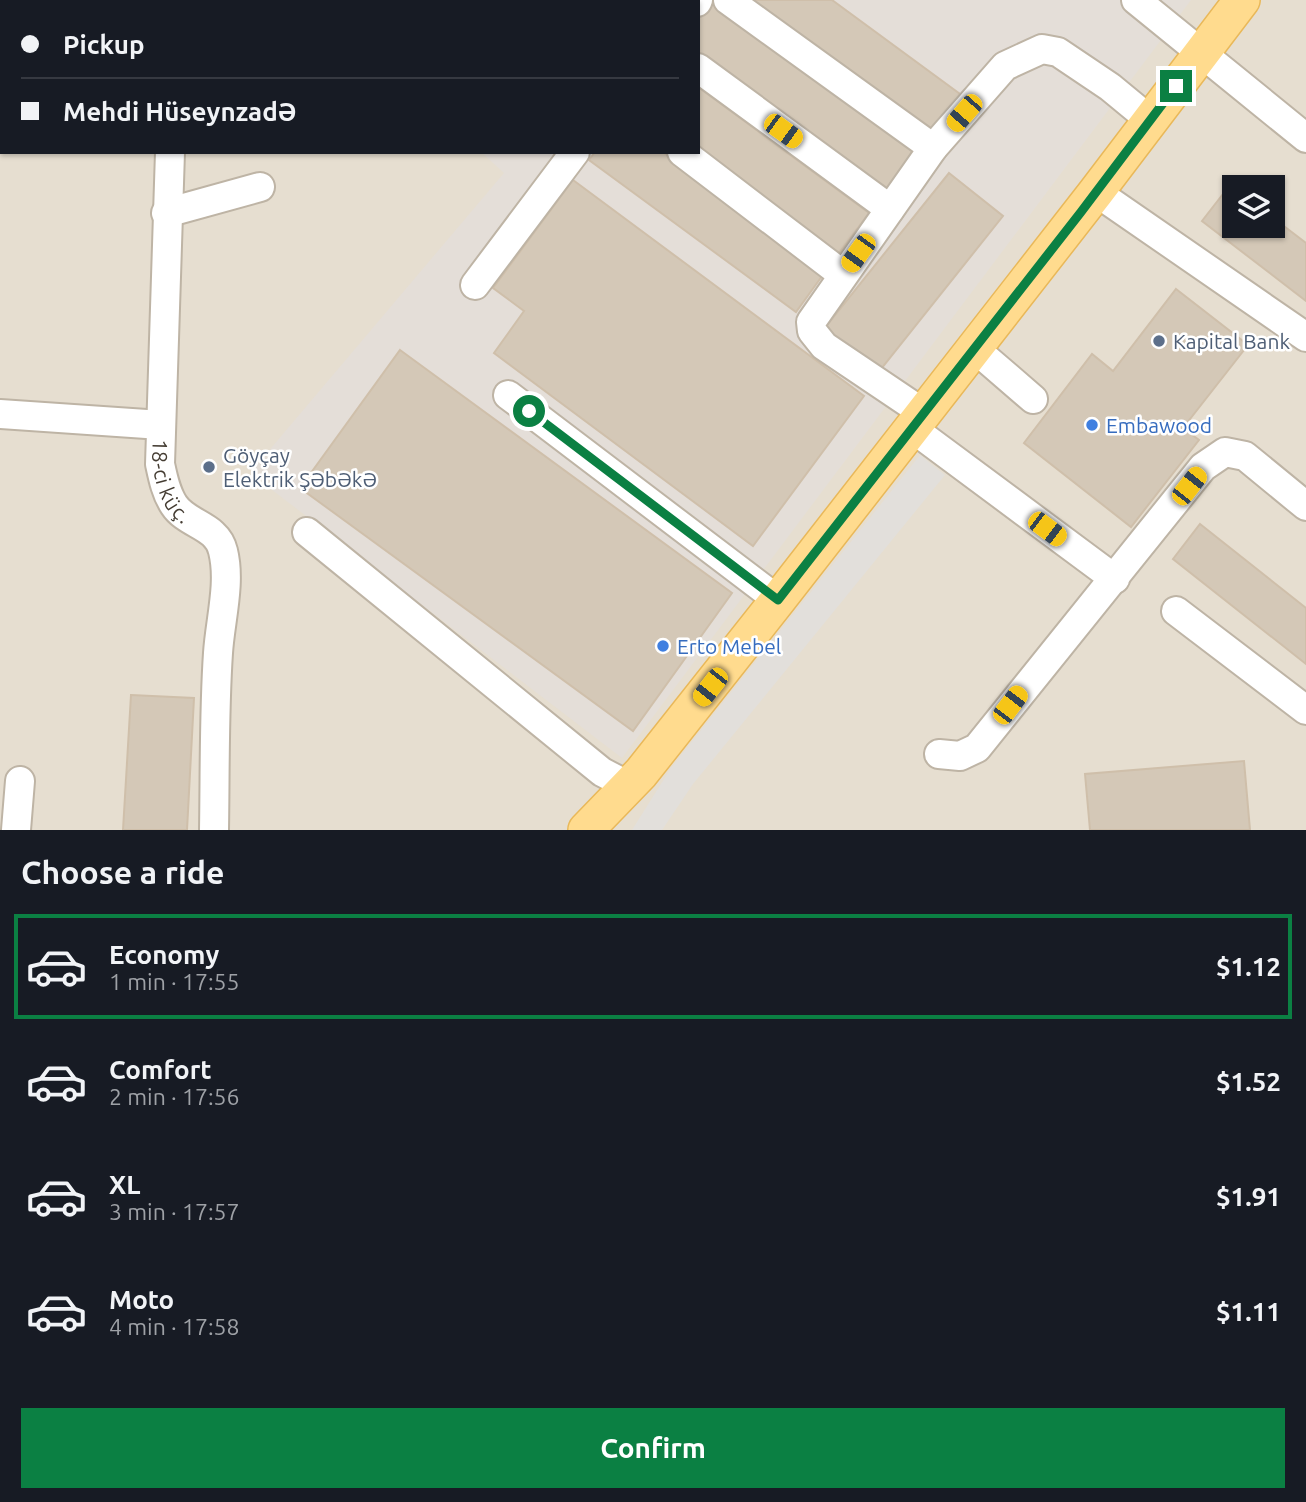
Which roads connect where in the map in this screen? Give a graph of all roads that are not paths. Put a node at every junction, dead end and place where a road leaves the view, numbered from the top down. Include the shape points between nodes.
1 (729, 0) edge
2 (1136, 0) edge
3 (1242, 0) edge
4 (1202, 51) junction
5 (700, 69) edge
6 (1150, 120) junction
7 (1306, 138) edge
8 (933, 148) junction
9 (170, 154) edge
10 (573, 154) edge
11 (685, 154) edge
12 (260, 187) dead end
13 (1096, 192) junction
14 (890, 209) junction
15 (166, 213) junction
16 (842, 274) junction
17 (475, 285) dead end
18 (1306, 337) edge
19 (975, 349) junction
20 (508, 395) dead end
21 (1033, 399) dead end
22 (0, 414) edge
23 (919, 422) junction
24 (161, 425) junction
25 (1306, 506) edge
26 (307, 532) dead end
27 (1115, 579) junction
28 (778, 600) junction
29 (1176, 611) dead end
30 (1306, 710) edge
31 (939, 754) dead end
32 (635, 779) junction
33 (20, 781) dead end
34 (16, 830) edge
35 (214, 830) edge
36 (586, 830) edge
37 (613, 830) edge

1 - 8 street
2 - 4 street
3 - 4 main road
4 - 6 main road
4 - 7 street
5 - 14 street
6 - 8 street via 1058,52 1042,49 1005,66
6 - 13 main road
8 - 14 street
9 - 15 street, 18-ci küç.
10 - 17 street
11 - 16 street
12 - 15 street
13 - 18 street
13 - 19 main road
14 - 16 street
15 - 24 street, 18-ci küç.
16 - 23 street via 811,322 812,331 824,346
19 - 21 street
19 - 23 main road
20 - 28 street
22 - 24 street
23 - 27 street
23 - 28 main road
24 - 35 street, 18-ci küç. via 160,464 174,507 208,529 223,551
25 - 27 street via 1245,456 1225,452 1203,467
26 - 32 street via 602,772
27 - 31 street via 977,748 960,756
28 - 32 main road
29 - 30 street
32 - 36 main road
32 - 37 main road
33 - 34 street

